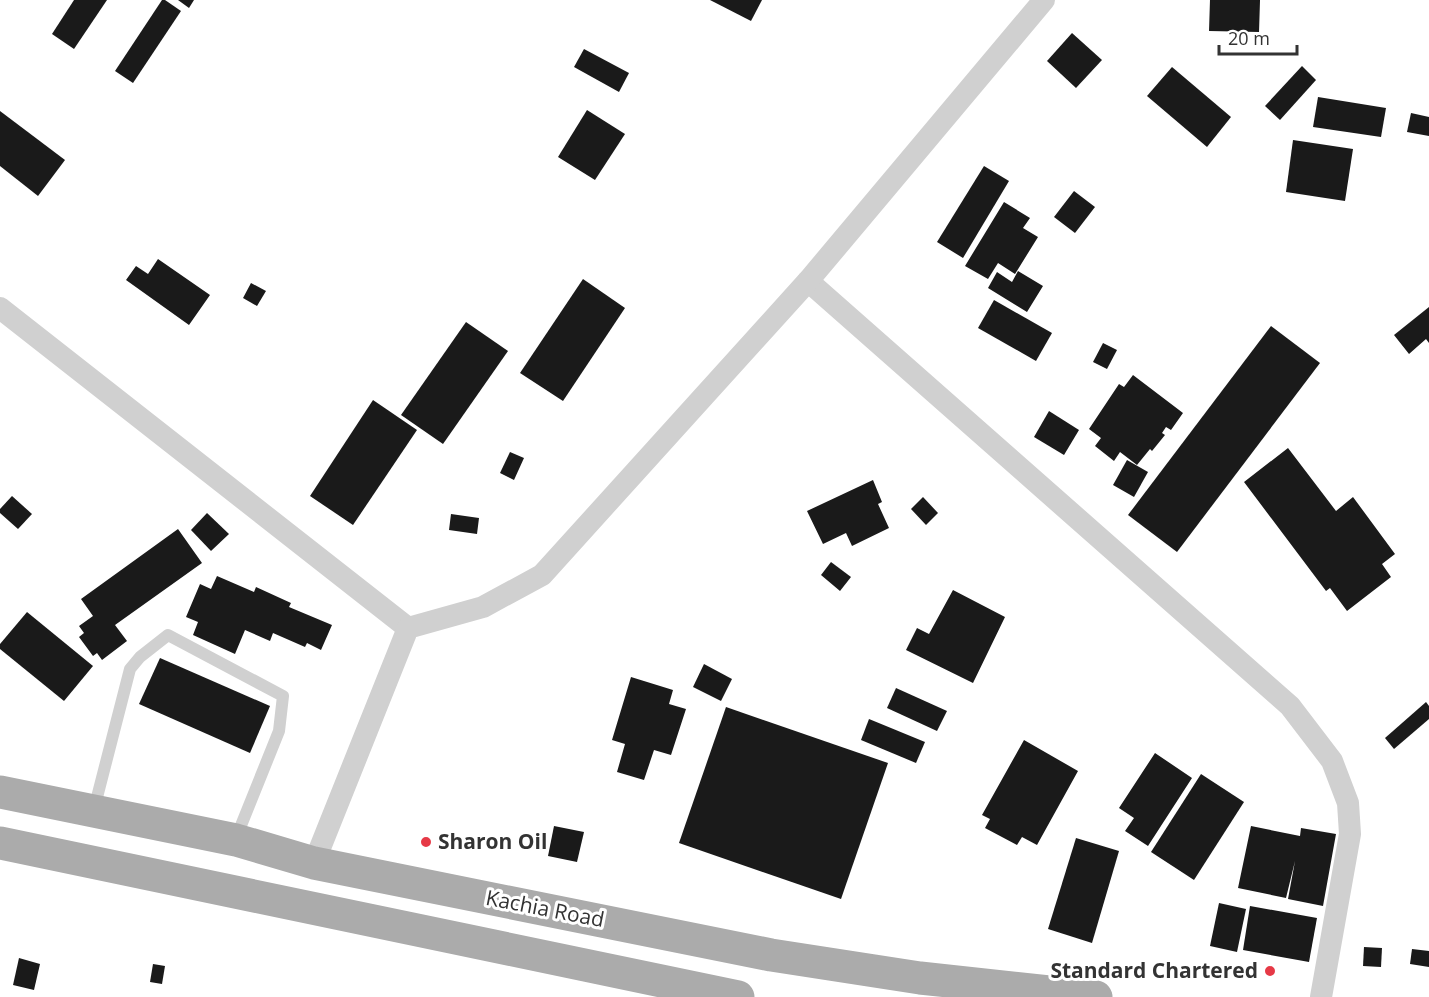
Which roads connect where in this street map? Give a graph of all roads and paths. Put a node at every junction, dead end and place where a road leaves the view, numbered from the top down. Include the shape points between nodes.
1 (1044, 0) edge
2 (808, 281) junction
3 (0, 308) edge
4 (408, 628) junction
5 (0, 792) edge
6 (93, 810) junction
7 (236, 840) junction
8 (0, 843) edge
9 (314, 863) junction
10 (738, 997) edge
11 (1096, 997) edge
12 (1322, 997) edge

1 - 2 street
2 - 4 street via 542,575 483,607
2 - 12 street via 1290,706 1332,761 1348,803 1350,834
3 - 4 street
4 - 9 street
5 - 6 main road, Kachia Road
6 - 7 main road, Kachia Road
6 - 7 lane via 129,669 168,634 283,696 279,731
7 - 9 main road, Kachia Road
8 - 10 main road
9 - 11 main road, Kachia Road via 771,955 920,978

